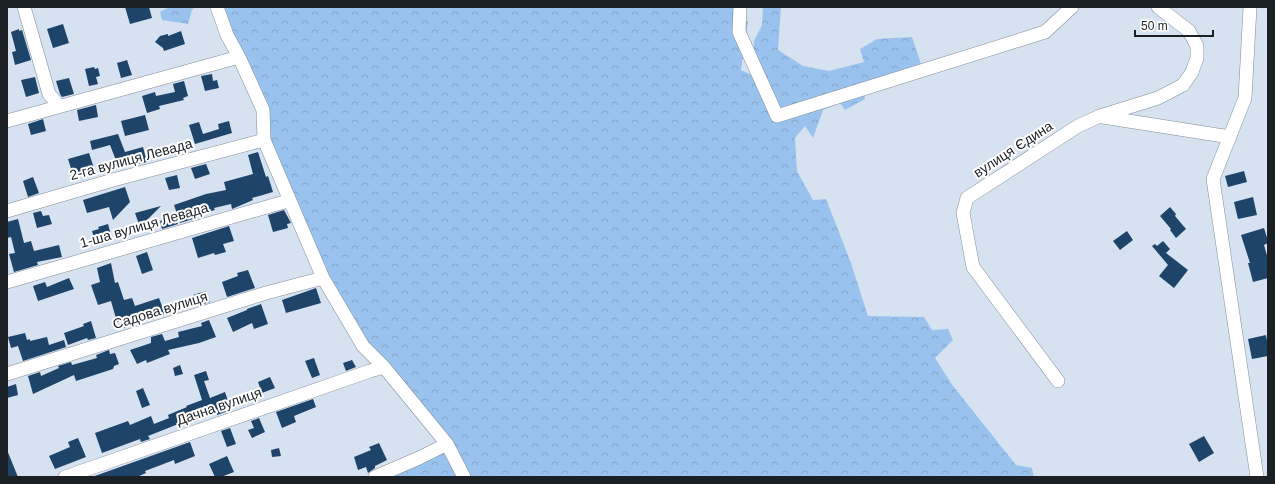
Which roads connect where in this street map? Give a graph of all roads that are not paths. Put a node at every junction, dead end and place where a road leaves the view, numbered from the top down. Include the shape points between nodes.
1 (24, 7) edge
2 (217, 7) edge
3 (740, 7) edge
4 (1072, 7) edge
5 (1158, 7) edge
6 (1250, 7) edge
7 (239, 57) junction
8 (59, 106) junction
9 (1099, 116) junction
10 (7, 121) edge
11 (1230, 137) junction
12 (264, 140) junction
13 (289, 198) junction
14 (7, 211) edge
15 (323, 278) junction
16 (7, 282) edge
17 (384, 367) junction
18 (7, 374) edge
19 (1058, 381) dead end
20 (447, 444) junction
21 (65, 477) edge
22 (375, 477) edge
23 (464, 477) edge
24 (1257, 477) edge

1 - 8 street via 49,94
2 - 7 street via 227,35
3 - 4 street via 739,32 777,116 1045,32
5 - 9 street, вулиця Єдина via 1189,31 1197,46 1197,58 1192,72 1184,85 1158,98
6 - 11 street via 1245,98
7 - 8 street
7 - 12 street via 263,110
8 - 10 street
9 - 11 street
9 - 19 street, вулиця Єдина via 1078,126 967,198 963,213 973,267
11 - 24 street via 1214,179
12 - 13 street
12 - 14 street, 2-га вулиця Левада
13 - 15 street
13 - 16 street, 1-ша вулиця Левада via 284,202
15 - 17 street via 363,346
15 - 18 street, Садова вулиця
17 - 20 street
17 - 21 street, Дачна вулиця
20 - 22 street
20 - 23 street

